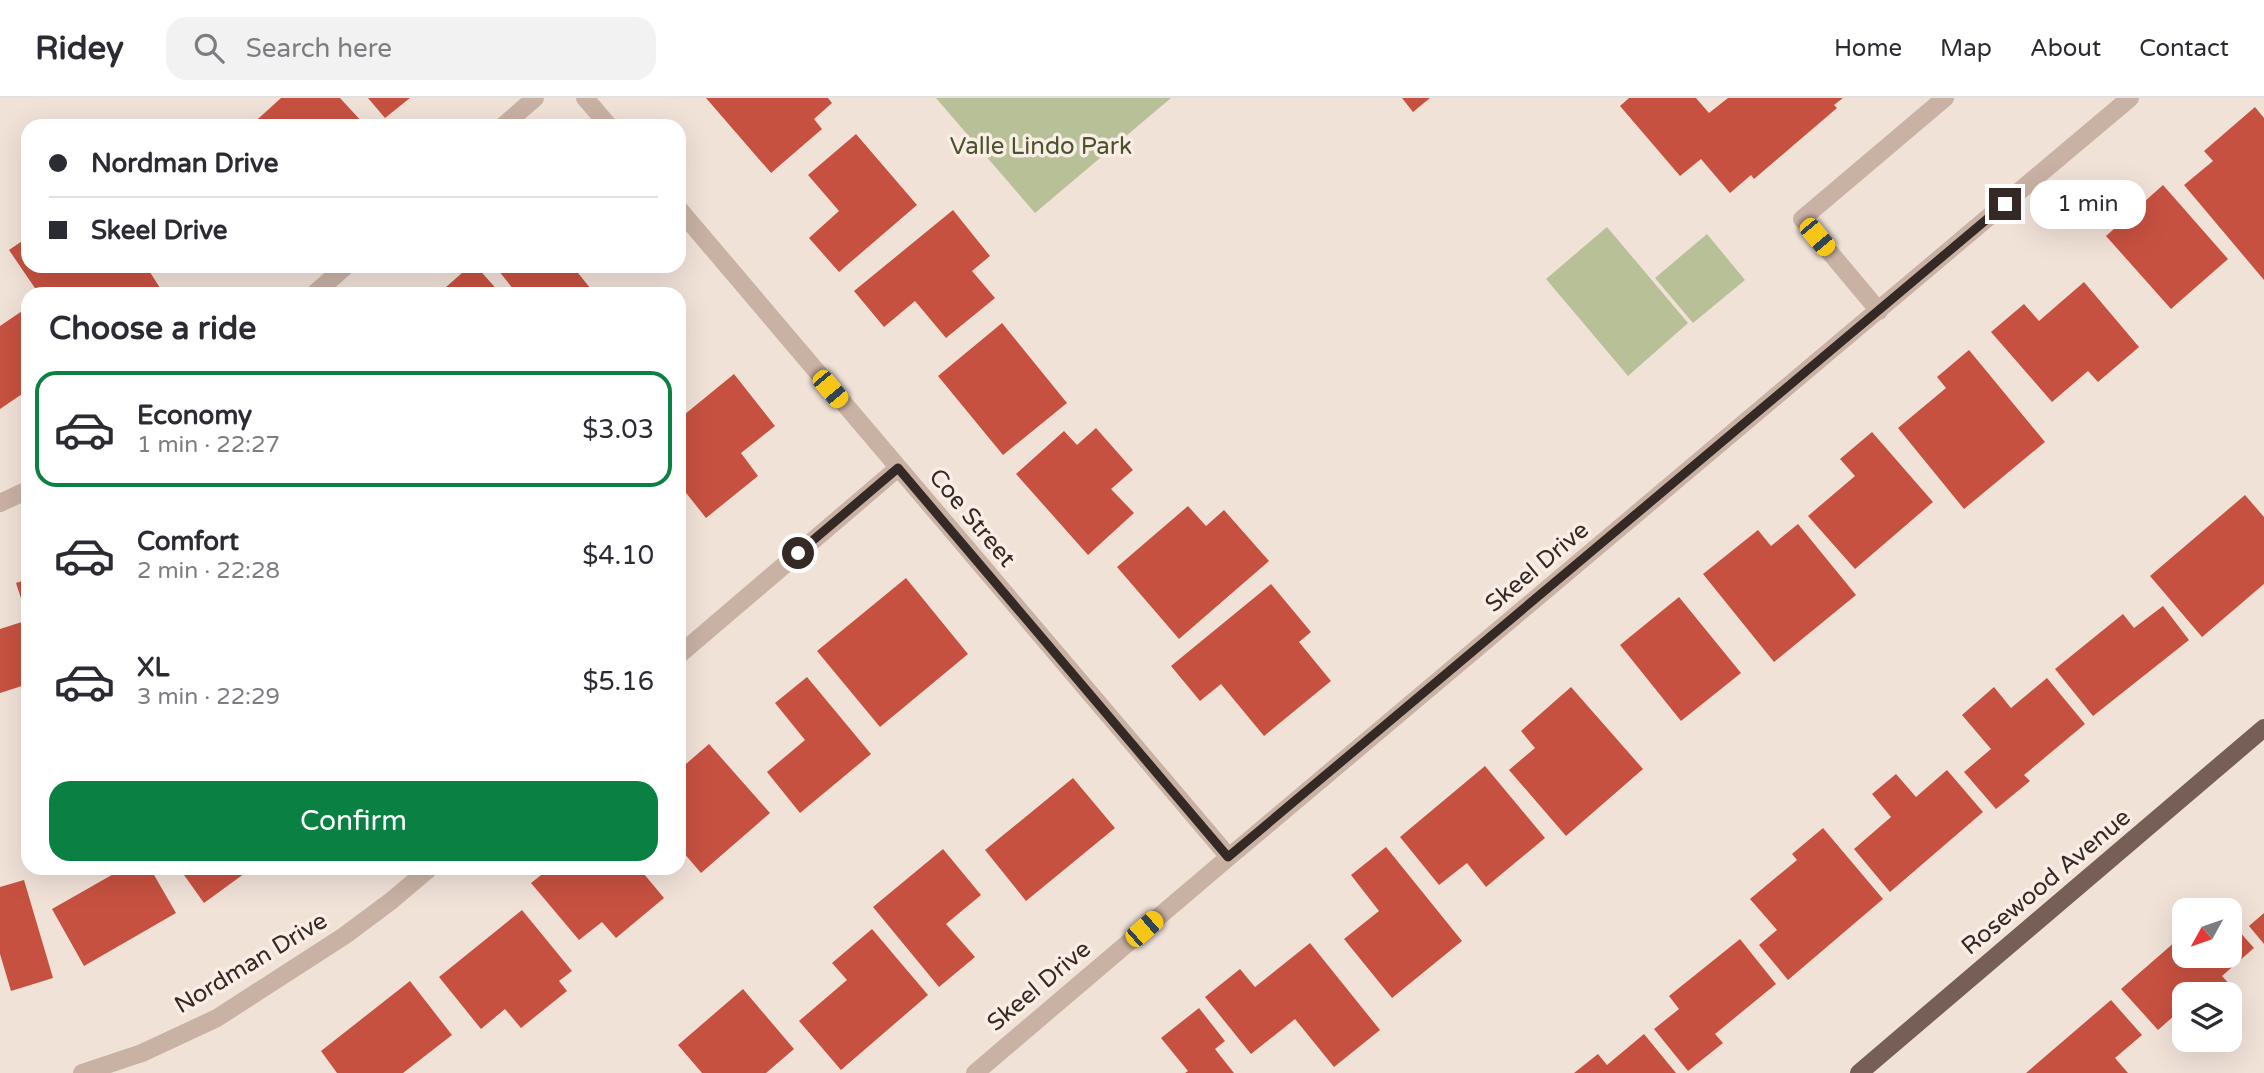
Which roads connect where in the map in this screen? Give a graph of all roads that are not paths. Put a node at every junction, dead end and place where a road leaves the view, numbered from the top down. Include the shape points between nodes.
1 (535, 98) edge
2 (585, 98) edge
3 (1945, 98) edge
4 (2130, 98) edge
5 (511, 119) edge
6 (603, 119) edge
7 (686, 217) edge
8 (338, 273) edge
9 (322, 287) edge
10 (1879, 311) junction
11 (898, 468) junction
12 (21, 493) edge
13 (0, 503) edge
14 (686, 649) edge
15 (2264, 728) edge
16 (1228, 857) junction
17 (422, 875) edge
18 (82, 1073) edge
19 (975, 1073) edge
20 (1859, 1073) edge

1 - 5 street
2 - 6 street
3 - 10 street via 1802,219
4 - 10 street, Skeel Drive
7 - 11 street, Coe Street
8 - 9 street
10 - 16 street, Skeel Drive
11 - 14 street
11 - 16 street, Coe Street
12 - 13 street
15 - 20 main road, Rosewood Avenue
16 - 19 street, Skeel Drive
17 - 18 street, Nordman Drive via 344,936 217,1018 142,1053

